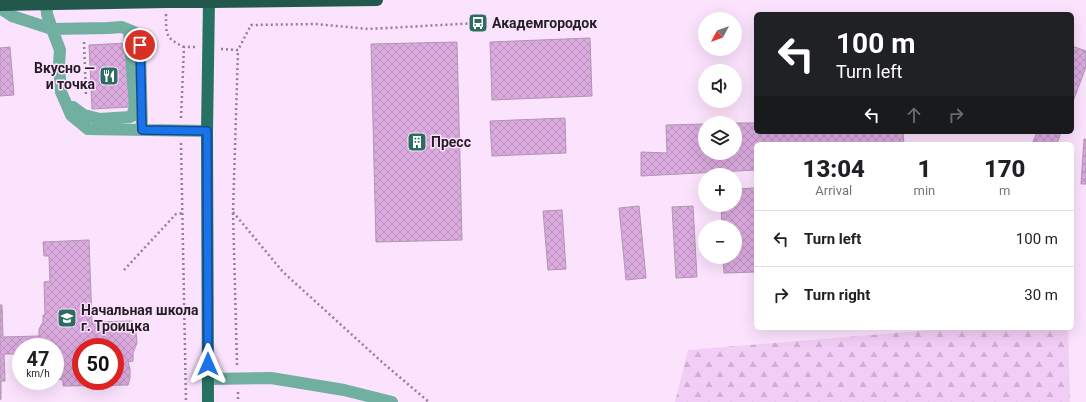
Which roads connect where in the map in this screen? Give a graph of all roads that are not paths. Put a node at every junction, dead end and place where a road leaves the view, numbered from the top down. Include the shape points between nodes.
1 (377, 0) edge
2 (209, 1) edge
3 (46, 4) junction
4 (0, 6) edge
5 (52, 29) junction
6 (129, 30) junction
7 (65, 102) junction
8 (142, 130) junction
9 (207, 131) junction
10 (208, 379) junction
11 (208, 402) edge
12 (392, 402) edge

1 - 2 highway
2 - 3 highway
2 - 9 main road
3 - 4 highway
3 - 5 lane
4 - 5 lane via 12,16
5 - 6 lane via 122,27
5 - 7 lane via 60,50 61,92
6 - 7 lane via 134,107 132,116 100,118 84,115
6 - 8 lane via 134,32 140,45
7 - 8 lane via 71,115 88,129
8 - 9 lane
9 - 10 main road
10 - 11 main road
10 - 12 lane via 271,378 344,390

